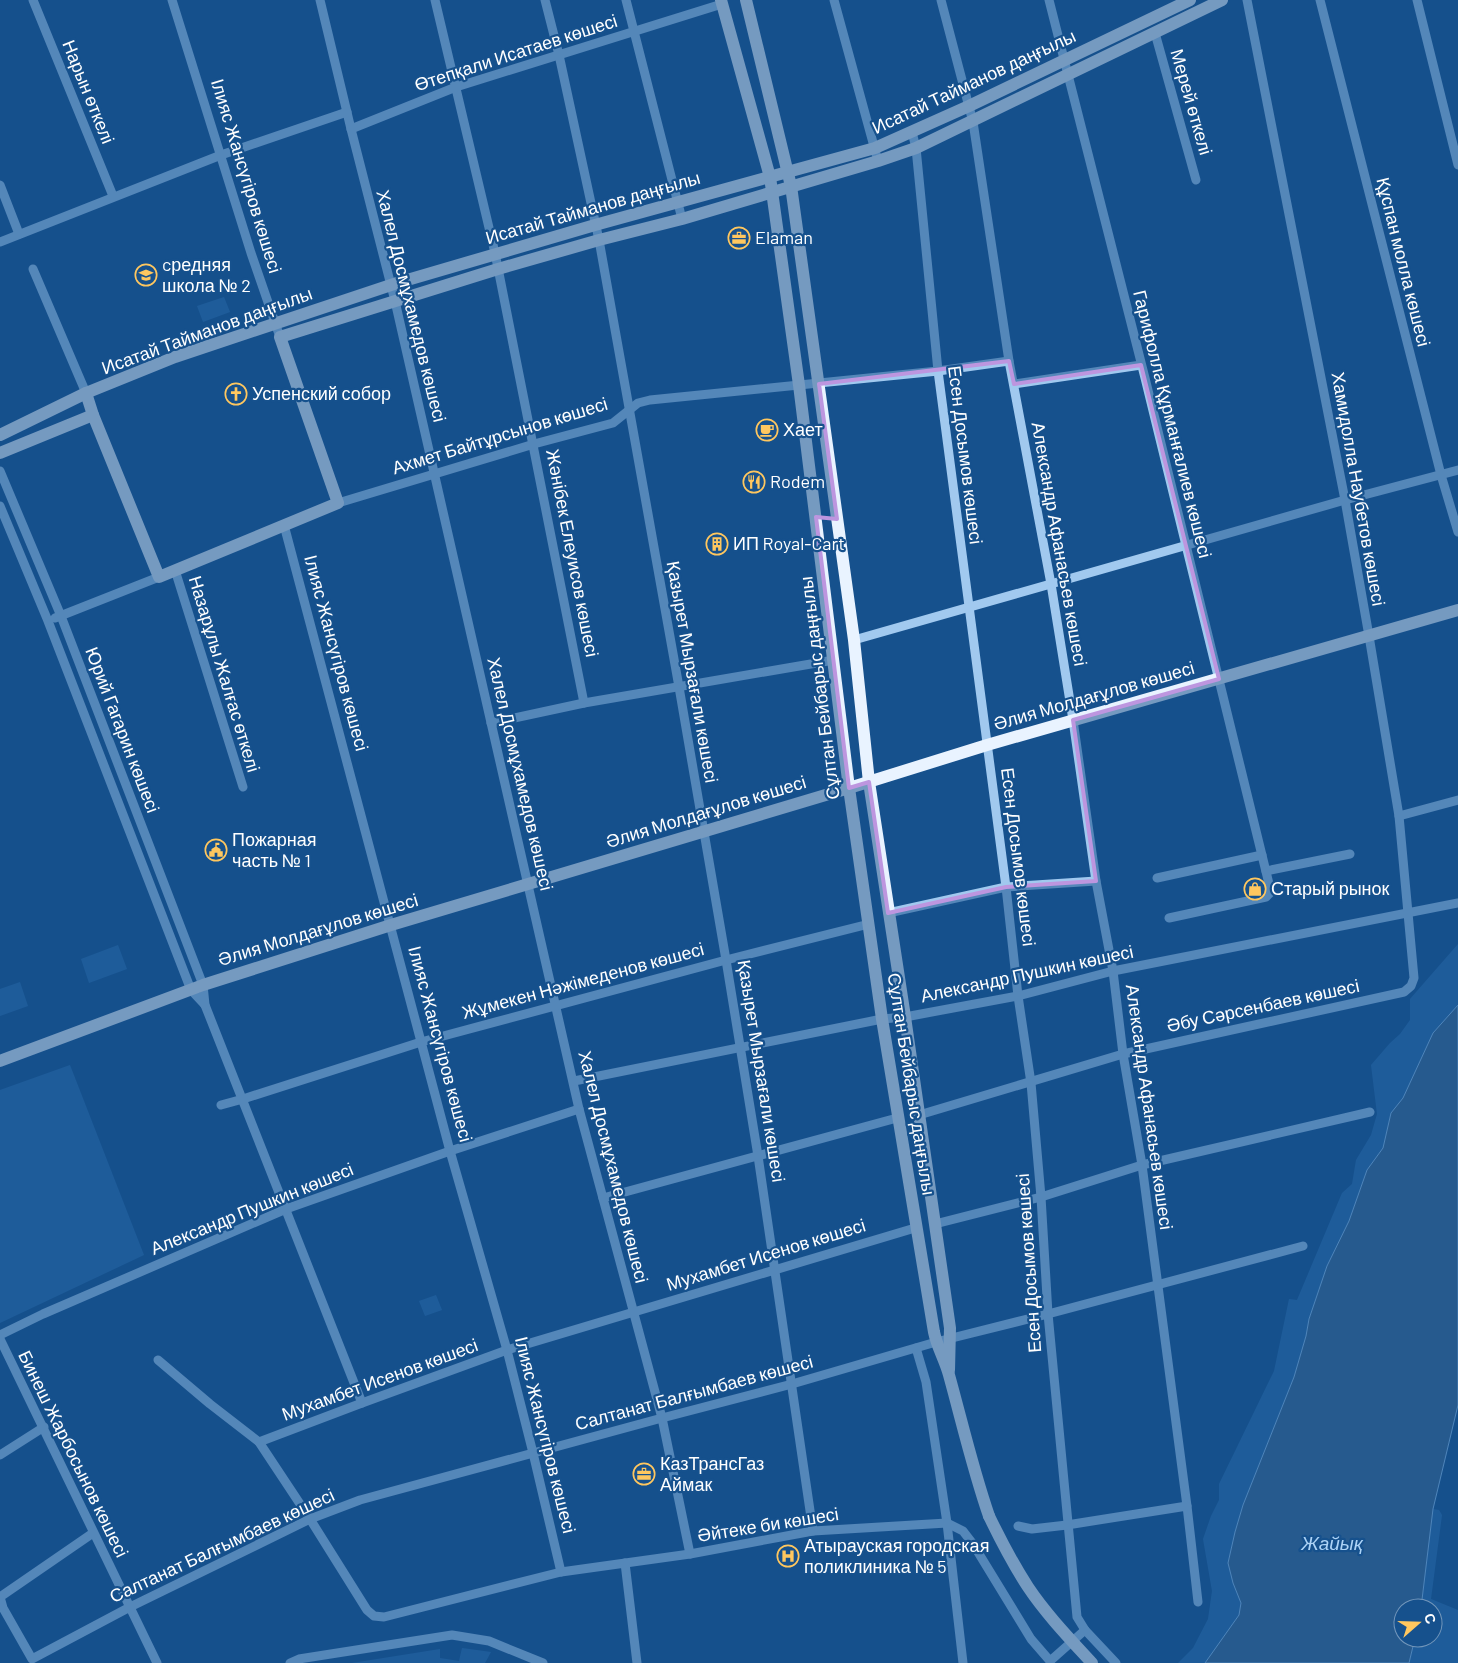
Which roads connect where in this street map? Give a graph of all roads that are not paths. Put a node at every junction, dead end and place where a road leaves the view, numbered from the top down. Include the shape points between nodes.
1 (33, 0) edge
2 (172, 0) edge
3 (320, 0) edge
4 (435, 0) edge
5 (545, 0) edge
6 (626, 0) edge
7 (746, 0) edge
8 (834, 0) edge
9 (940, 0) edge
10 (1049, 0) edge
11 (1190, 0) edge
12 (1222, 0) edge
13 (1247, 0) edge
14 (1320, 0) edge
15 (1416, 0) edge
16 (722, 2) edge
17 (634, 32) junction
18 (1154, 33) junction
19 (559, 55) junction
20 (1064, 60) junction
21 (1068, 75) junction
22 (456, 87) junction
23 (969, 106) junction
24 (347, 112) junction
25 (973, 122) junction
26 (351, 129) junction
27 (912, 132) junction
28 (875, 148) junction
29 (916, 148) junction
30 (221, 155) junction
31 (878, 161) junction
32 (1458, 165) edge
33 (788, 172) junction
34 (770, 177) junction
35 (1196, 180) dead end
36 (0, 185) edge
37 (791, 186) junction
38 (772, 192) junction
39 (114, 196) junction
40 (678, 202) junction
41 (682, 218) junction
42 (595, 225) junction
43 (19, 234) junction
44 (599, 240) junction
45 (0, 242) edge
46 (495, 253) junction
47 (498, 269) junction
48 (33, 270) dead end
49 (391, 285) junction
50 (395, 301) junction
51 (275, 324) junction
52 (280, 337) junction
53 (1009, 361) junction
54 (1141, 365) junction
55 (938, 372) junction
56 (818, 384) junction
57 (1014, 384) junction
58 (800, 385) junction
59 (86, 393) junction
60 (629, 410) junction
61 (93, 415) junction
62 (0, 435) edge
63 (534, 444) junction
64 (0, 453) edge
65 (1458, 470) edge
66 (0, 471) edge
67 (434, 473) junction
68 (1441, 476) junction
69 (1345, 500) junction
70 (338, 504) junction
71 (0, 506) edge
72 (836, 514) junction
73 (816, 517) junction
74 (284, 525) junction
75 (1458, 532) edge
76 (1185, 546) junction
77 (175, 570) junction
78 (159, 577) junction
79 (1050, 584) junction
80 (969, 607) junction
81 (1458, 610) edge
82 (60, 616) junction
83 (48, 620) junction
84 (1369, 636) junction
85 (854, 640) junction
86 (834, 660) junction
87 (1219, 679) junction
88 (679, 687) junction
89 (584, 703) junction
90 (1074, 720) junction
91 (491, 723) junction
92 (987, 745) junction
93 (869, 782) junction
94 (243, 787) dead end
95 (849, 788) junction
96 (1458, 800) edge
97 (1399, 816) junction
98 (703, 832) junction
99 (1350, 854) dead end
100 (1262, 855) junction
101 (1266, 871) junction
102 (1157, 878) dead end
103 (1096, 882) junction
104 (529, 884) junction
105 (1006, 887) junction
106 (1458, 902) edge
107 (888, 913) junction
108 (1408, 913) junction
109 (1169, 918) dead end
110 (869, 924) junction
111 (391, 925) junction
112 (726, 960) junction
113 (1113, 971) junction
114 (203, 985) junction
115 (1411, 986) joint
116 (191, 990) junction
117 (1018, 996) junction
118 (205, 1004) junction
119 (556, 1006) junction
120 (905, 1017) junction
121 (882, 1019) junction
122 (421, 1042) junction
123 (741, 1047) junction
124 (1123, 1054) junction
125 (0, 1061) edge
126 (574, 1081) junction
127 (1031, 1083) junction
128 (243, 1099) junction
129 (221, 1105) dead end
130 (579, 1109) junction
131 (1370, 1112) dead end
132 (919, 1115) junction
133 (897, 1118) junction
134 (450, 1151) junction
135 (758, 1156) junction
136 (1142, 1166) junction
137 (1041, 1197) junction
138 (603, 1198) junction
139 (286, 1209) junction
140 (935, 1224) junction
141 (915, 1228) junction
142 (1303, 1246) dead end
143 (775, 1270) junction
144 (1158, 1284) junction
145 (632, 1312) junction
146 (1048, 1314) junction
147 (0, 1335) edge
148 (951, 1338) junction
149 (0, 1339) edge
150 (936, 1342) junction
151 (916, 1348) junction
152 (506, 1350) junction
153 (158, 1360) dead end
154 (948, 1372) junction
155 (792, 1384) junction
156 (362, 1402) junction
157 (662, 1418) junction
158 (44, 1427) junction
159 (259, 1442) junction
160 (534, 1453) junction
161 (0, 1455) edge
162 (1187, 1506) junction
163 (310, 1519) junction
164 (947, 1523) junction
165 (1067, 1525) junction
166 (1018, 1526) dead end
167 (813, 1531) junction
168 (93, 1533) junction
169 (690, 1554) junction
170 (625, 1563) junction
171 (561, 1572) junction
172 (0, 1597) edge
173 (1198, 1602) dead end
174 (130, 1607) junction
175 (1085, 1630) junction
176 (157, 1663) edge
177 (290, 1663) edge
178 (543, 1663) edge
179 (637, 1663) edge
180 (963, 1663) edge
181 (1092, 1663) edge
182 (1116, 1663) edge

1 - 39 street, Нарын өткелі
2 - 30 street, Ілияс Жансүгіров көшесі
3 - 24 street, Халел Досмұхамедов көшесі
4 - 22 street, Жәнібек Елеуисов көшесі
5 - 19 street, Қазырет Мырзағали көшесі
6 - 17 street
7 - 33 main road, Сұлтан Бейбарыс даңғылы
8 - 28 street
9 - 23 street, Александр Афанасьев көшесі
10 - 20 street, Гарифолла Құрманғалиев көшесі
11 - 20 main road, Исатай Тайманов даңғылы
12 - 18 main road, Исатай Тайманов даңғылы
13 - 69 street, Хамидолла Наубетов көшесі
14 - 68 street, Құспан молла көшесі
15 - 32 street
16 - 17 street, Өтепқали Исатаев көшесі
16 - 34 main road, Сұлтан Бейбарыс даңғылы
17 - 19 street, Өтепқали Исатаев көшесі
17 - 40 street
18 - 21 main road, Исатай Тайманов даңғылы
18 - 35 street, Мерей өткелі
19 - 22 street, Өтепқали Исатаев көшесі
19 - 42 street, Қазырет Мырзағали көшесі
20 - 21 street, Гарифолла Құрманғалиев көшесі
20 - 23 main road, Исатай Тайманов даңғылы
21 - 25 main road, Исатай Тайманов даңғылы
21 - 54 street, Гарифолла Құрманғалиев көшесі
22 - 26 street, Өтепқали Исатаев көшесі
22 - 46 street, Жәнібек Елеуисов көшесі
23 - 25 street, Александр Афанасьев көшесі
23 - 27 main road, Исатай Тайманов даңғылы
24 - 26 street, Халел Досмұхамедов көшесі
24 - 30 street
25 - 29 main road, Исатай Тайманов даңғылы
25 - 53 street, Александр Афанасьев көшесі
26 - 49 street, Халел Досмұхамедов көшесі
27 - 28 main road, Исатай Тайманов даңғылы
27 - 29 street, Есен Досымов көшесі
28 - 31 street
28 - 33 main road, Исатай Тайманов даңғылы
29 - 31 main road, Исатай Тайманов даңғылы
29 - 55 street, Есен Досымов көшесі
30 - 39 street
30 - 51 street, Ілияс Жансүгіров көшесі
31 - 37 main road, Исатай Тайманов даңғылы
33 - 34 main road, Исатай Тайманов даңғылы
33 - 37 main road, Сұлтан Бейбарыс даңғылы
34 - 38 main road, Сұлтан Бейбарыс даңғылы
34 - 40 main road, Исатай Тайманов даңғылы
36 - 43 street
37 - 38 main road, Исатай Тайманов даңғылы
37 - 56 main road, Сұлтан Бейбарыс даңғылы
38 - 41 main road, Исатай Тайманов даңғылы
38 - 58 main road, Сұлтан Бейбарыс даңғылы
39 - 43 street
40 - 41 street
40 - 42 main road, Исатай Тайманов даңғылы
41 - 44 main road, Исатай Тайманов даңғылы
42 - 44 street, Қазырет Мырзағали көшесі
42 - 46 main road, Исатай Тайманов даңғылы
43 - 45 street
44 - 47 main road, Исатай Тайманов даңғылы
44 - 60 street, Қазырет Мырзағали көшесі
46 - 47 street, Жәнібек Елеуисов көшесі
46 - 49 main road, Исатай Тайманов даңғылы
47 - 50 main road, Исатай Тайманов даңғылы
47 - 63 street, Жәнібек Елеуисов көшесі
48 - 59 street
49 - 50 street, Халел Досмұхамедов көшесі
49 - 51 main road, Исатай Тайманов даңғылы
50 - 52 main road, Исатай Тайманов даңғылы
50 - 67 street, Халел Досмұхамедов көшесі
51 - 52 street, Ілияс Жансүгіров көшесі
51 - 59 main road, Исатай Тайманов даңғылы via 175,357
52 - 70 main road, Ілияс Жансүгіров көшесі
53 - 55 street, Ахмет Байтұрсынов көшесі
53 - 57 street, Александр Афанасьев көшесі
54 - 57 street
54 - 76 street, Гарифолла Құрманғалиев көшесі
55 - 56 street, Ахмет Байтұрсынов көшесі
55 - 80 street, Есен Досымов көшесі
56 - 58 street, Ахмет Байтұрсынов көшесі
56 - 72 main road, Сұлтан Бейбарыс даңғылы
57 - 79 street, Александр Афанасьев көшесі
58 - 60 street, Ахмет Байтұрсынов көшесі via 650,400
58 - 73 main road, Сұлтан Бейбарыс даңғылы
59 - 61 main road
59 - 62 main road, Исатай Тайманов даңғылы
60 - 63 street, Ахмет Байтұрсынов көшесі via 614,422
60 - 88 street, Қазырет Мырзағали көшесі
61 - 64 main road
61 - 78 main road
63 - 67 street, Ахмет Байтұрсынов көшесі
63 - 89 street, Жәнібек Елеуисов көшесі
65 - 68 street
66 - 82 street, Юрий Гагарин көшесі
67 - 70 street, Ахмет Байтұрсынов көшесі
67 - 91 street, Халел Досмұхамедов көшесі
68 - 69 street
68 - 75 street, Құспан молла көшесі
69 - 76 street
69 - 84 street, Хамидолла Наубетов көшесі
70 - 74 main road, Ахмет Байтұрсынов көшесі
71 - 83 street, Юрий Гагарин көшесі
72 - 73 main road via 828,519
72 - 85 main road, Сұлтан Бейбарыс даңғылы
73 - 86 main road, Сұлтан Бейбарыс даңғылы
74 - 77 main road, Ахмет Байтұрсынов көшесі
74 - 111 street, Ілияс Жансүгіров көшесі
76 - 79 street
76 - 87 street, Гарифолла Құрманғалиев көшесі
77 - 78 main road, Ахмет Байтұрсынов көшесі
77 - 94 street, Назарұлы Жалғас өткелі
78 - 82 street, Ахмет Байтұрсынов көшесі
79 - 80 street
79 - 90 street, Александр Афанасьев көшесі
80 - 85 street
80 - 92 street, Есен Досымов көшесі
81 - 84 main road, Әлия Молдағұлов көшесі
82 - 83 street, Ахмет Байтұрсынов көшесі
82 - 114 street, Юрий Гагарин көшесі
83 - 116 street, Юрий Гагарин көшесі
84 - 87 main road, Әлия Молдағұлов көшесі
84 - 97 street, Хамидолла Наубетов көшесі
85 - 93 main road, Сұлтан Бейбарыс даңғылы
86 - 88 street
86 - 95 main road, Сұлтан Бейбарыс даңғылы
87 - 90 main road, Әлия Молдағұлов көшесі
87 - 100 street, Гарифолла Құрманғалиев көшесі
88 - 89 street
88 - 98 street, Қазырет Мырзағали көшесі
89 - 91 street
90 - 92 main road, Әлия Молдағұлов көшесі
90 - 103 street, Александр Афанасьев көшесі
91 - 104 street, Халел Досмұхамедов көшесі
92 - 93 main road, Әлия Молдағұлов көшесі
92 - 105 street, Есен Досымов көшесі
93 - 95 main road, Әлия Молдағұлов көшесі
93 - 107 main road, Сұлтан Бейбарыс даңғылы
95 - 98 main road, Әлия Молдағұлов көшесі
95 - 110 main road, Сұлтан Бейбарыс даңғылы
96 - 97 street
97 - 108 street, Хамидолла Наубетов көшесі
98 - 104 main road, Әлия Молдағұлов көшесі
98 - 112 street, Қазырет Мырзағали көшесі
99 - 101 street
100 - 101 street, Гарифолла Құрманғалиев көшесі
100 - 102 street
101 - 109 street, Гарифолла Құрманғалиев көшесі via 1270,893 1266,897
103 - 105 street
103 - 113 street, Александр Афанасьев көшесі
104 - 111 main road, Әлия Молдағұлов көшесі
104 - 119 street, Халел Досмұхамедов көшесі
105 - 107 street
105 - 117 street, Есен Досымов көшесі
106 - 108 street, Александр Пушкин көшесі
107 - 120 main road, Сұлтан Бейбарыс даңғылы
108 - 113 street, Александр Пушкин көшесі
108 - 115 street, Хамидолла Наубетов көшесі via 1414,978
110 - 112 street, Жұмекен Нәжімеденов көшесі
110 - 121 main road, Сұлтан Бейбарыс даңғылы
111 - 114 main road, Әлия Молдағұлов көшесі
111 - 122 street, Ілияс Жансүгіров көшесі
112 - 119 street, Жұмекен Нәжімеденов көшесі
112 - 123 street, Қазырет Мырзағали көшесі
113 - 117 street, Александр Пушкин көшесі
113 - 124 street, Александр Афанасьев көшесі
114 - 116 main road, Әлия Молдағұлов көшесі
114 - 118 street, Юрий Гагарин көшесі
115 - 124 street, Әбу Сәрсенбаев көшесі via 1404,992
116 - 118 street, Юрий Гагарин көшесі
116 - 125 main road, Әлия Молдағұлов көшесі
117 - 120 street, Александр Пушкин көшесі
117 - 127 street, Есен Досымов көшесі
118 - 128 street, Юрий Гагарин көшесі
119 - 122 street, Жұмекен Нәжімеденов көшесі
119 - 126 street, Халел Досмұхамедов көшесі
120 - 121 street, Александр Пушкин көшесі
120 - 132 main road, Сұлтан Бейбарыс даңғылы
121 - 123 street, Александр Пушкин көшесі
121 - 133 main road, Сұлтан Бейбарыс даңғылы
122 - 128 street, Жұмекен Нәжімеденов көшесі
122 - 134 street, Ілияс Жансүгіров көшесі
123 - 126 street, Александр Пушкин көшесі
123 - 135 street, Қазырет Мырзағали көшесі
124 - 127 street, Әбу Сәрсенбаев көшесі
124 - 136 street, Александр Афанасьев көшесі
126 - 130 street, Халел Досмұхамедов көшесі
127 - 132 street, Әбу Сәрсенбаев көшесі
127 - 137 street, Есен Досымов көшесі
128 - 129 street, Жұмекен Нәжімеденов көшесі
128 - 139 street, Юрий Гагарин көшесі
130 - 134 street, Александр Пушкин көшесі
130 - 138 street, Халел Досмұхамедов көшесі
131 - 136 street
132 - 140 main road, Сұлтан Бейбарыс даңғылы
133 - 135 street
133 - 141 main road, Сұлтан Бейбарыс даңғылы
134 - 139 street, Александр Пушкин көшесі
134 - 152 street, Ілияс Жансүгіров көшесі
135 - 138 street
135 - 143 street, Қазырет Мырзағали көшесі
136 - 137 street
136 - 144 street, Александр Афанасьев көшесі
137 - 140 street
137 - 146 street, Есен Досымов көшесі
138 - 145 street, Халел Досмұхамедов көшесі
139 - 147 street, Александр Пушкин көшесі
139 - 156 street, Юрий Гагарин көшесі
140 - 148 main road, Сұлтан Бейбарыс даңғылы
141 - 143 street, Мухамбет Исенов көшесі
141 - 150 main road, Сұлтан Бейбарыс даңғылы
142 - 144 street, Салтанат Балғымбаев көшесі
143 - 145 street, Мухамбет Исенов көшесі
143 - 155 street, Қазырет Мырзағали көшесі
144 - 146 street, Салтанат Балғымбаев көшесі
144 - 162 street, Александр Афанасьев көшесі
145 - 152 street, Мухамбет Исенов көшесі
145 - 157 street, Халел Досмұхамедов көшесі
146 - 148 street, Салтанат Балғымбаев көшесі
146 - 165 street, Есен Досымов көшесі
148 - 150 street, Салтанат Балғымбаев көшесі
148 - 154 main road, Сұлтан Бейбарыс даңғылы
149 - 158 street, Бинеш Жарбосынов көшесі
150 - 151 street, Салтанат Балғымбаев көшесі
150 - 154 main road, Сұлтан Бейбарыс даңғылы
151 - 155 street, Салтанат Балғымбаев көшесі
151 - 164 street via 926,1382
152 - 156 street, Мухамбет Исенов көшесі
152 - 160 street, Ілияс Жансүгіров көшесі
153 - 159 street
154 - 181 main road, Сұлтан Бейбарыс даңғылы, bridge via 989,1516 1005,1550 1028,1588
155 - 157 street, Салтанат Балғымбаев көшесі
155 - 167 street, Қазырет Мырзағали көшесі
156 - 159 street, Мухамбет Исенов көшесі
157 - 160 street, Салтанат Балғымбаев көшесі
157 - 169 street, Халел Досмұхамедов көшесі
158 - 161 street
158 - 168 street, Бинеш Жарбосынов көшесі
159 - 163 street
160 - 163 street, Салтанат Балғымбаев көшесі via 360,1500
160 - 171 street, Ілияс Жансүгіров көшесі
162 - 165 street
162 - 173 street, Александр Афанасьев көшесі
163 - 171 street, Әйтеке би көшесі via 367,1610 374,1616 384,1617
163 - 174 street, Салтанат Балғымбаев көшесі
164 - 167 street, Әйтеке би көшесі
164 - 175 street via 973,1544 1031,1639 1050,1661
164 - 180 street
165 - 166 street via 1032,1529
165 - 175 street, Есен Досымов көшесі via 1077,1617
167 - 169 street, Әйтеке би көшесі
168 - 172 street
168 - 174 street, Бинеш Жарбосынов көшесі
169 - 170 street, Әйтеке би көшесі
170 - 171 street, Әйтеке би көшесі
170 - 179 street
172 - 174 street, Салтанат Балғымбаев көшесі via 32,1660
174 - 176 street, Бинеш Жарбосынов көшесі
175 - 182 street, Есен Досымов көшесі
177 - 178 street via 452,1635 489,1641

